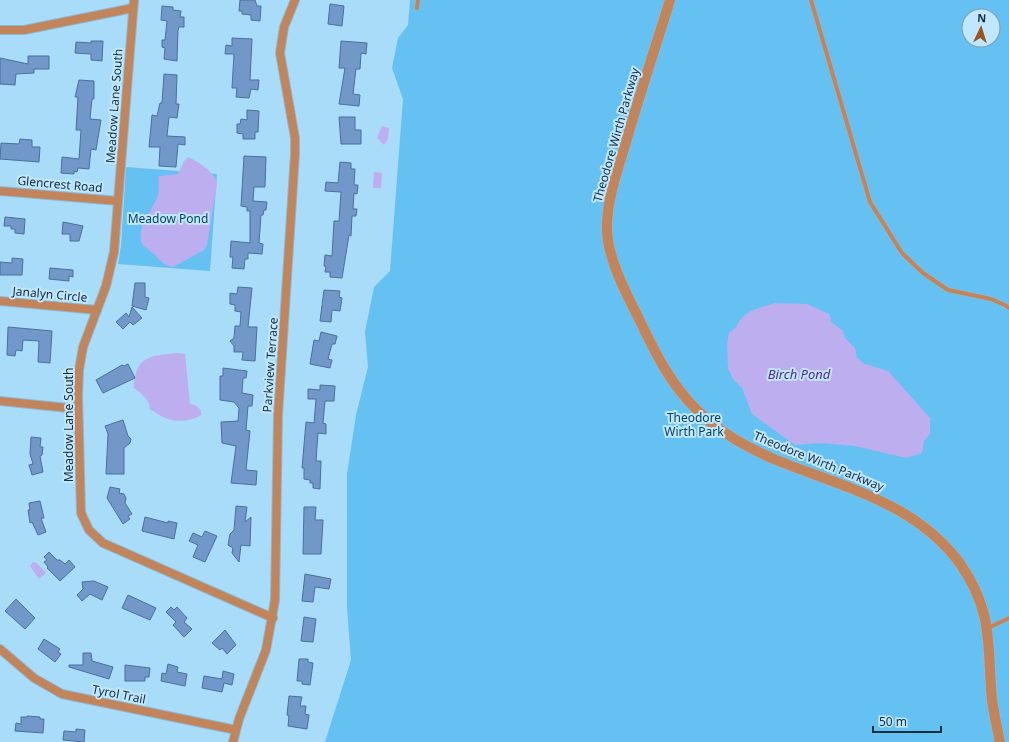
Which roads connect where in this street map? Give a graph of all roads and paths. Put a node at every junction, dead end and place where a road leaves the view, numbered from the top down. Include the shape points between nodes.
1 (295, 0) edge
2 (418, 0) edge
3 (670, 0) edge
4 (811, 0) edge
5 (134, 4) edge
6 (418, 8) dead end
7 (0, 30) edge
8 (0, 191) edge
9 (118, 201) junction
10 (0, 301) edge
11 (1009, 308) edge
12 (97, 310) junction
13 (0, 401) edge
14 (78, 409) junction
15 (273, 618) junction
16 (1009, 618) edge
17 (988, 628) junction
18 (0, 649) edge
19 (236, 730) junction
20 (233, 742) edge
21 (1000, 742) edge

1 - 15 street, Parkview Terrace via 284,27 280,49 295,154 279,400 277,577
2 - 6 lane
3 - 17 street, Theodore Wirth Parkway via 629,133 608,212 611,254 629,299 664,369 697,411 722,431 773,459 896,508 934,534 957,560 971,582
4 - 11 lane via 870,202 902,253 923,273 948,290 991,299
5 - 7 street via 24,30
5 - 9 street, Meadow Lane South
8 - 9 street, Glencrest Road
9 - 12 street, Meadow Lane South via 111,269
10 - 12 street, Janalyn Circle
12 - 14 street, Meadow Lane South via 81,358
13 - 14 street
14 - 15 street, Meadow Lane South via 80,505 83,520 95,537 111,547
15 - 19 street, Parkview Terrace via 266,650
16 - 17 lane
17 - 21 street, Theodore Wirth Parkway via 992,700
18 - 19 street, Tyrol Trail via 34,678 62,694
19 - 20 street

